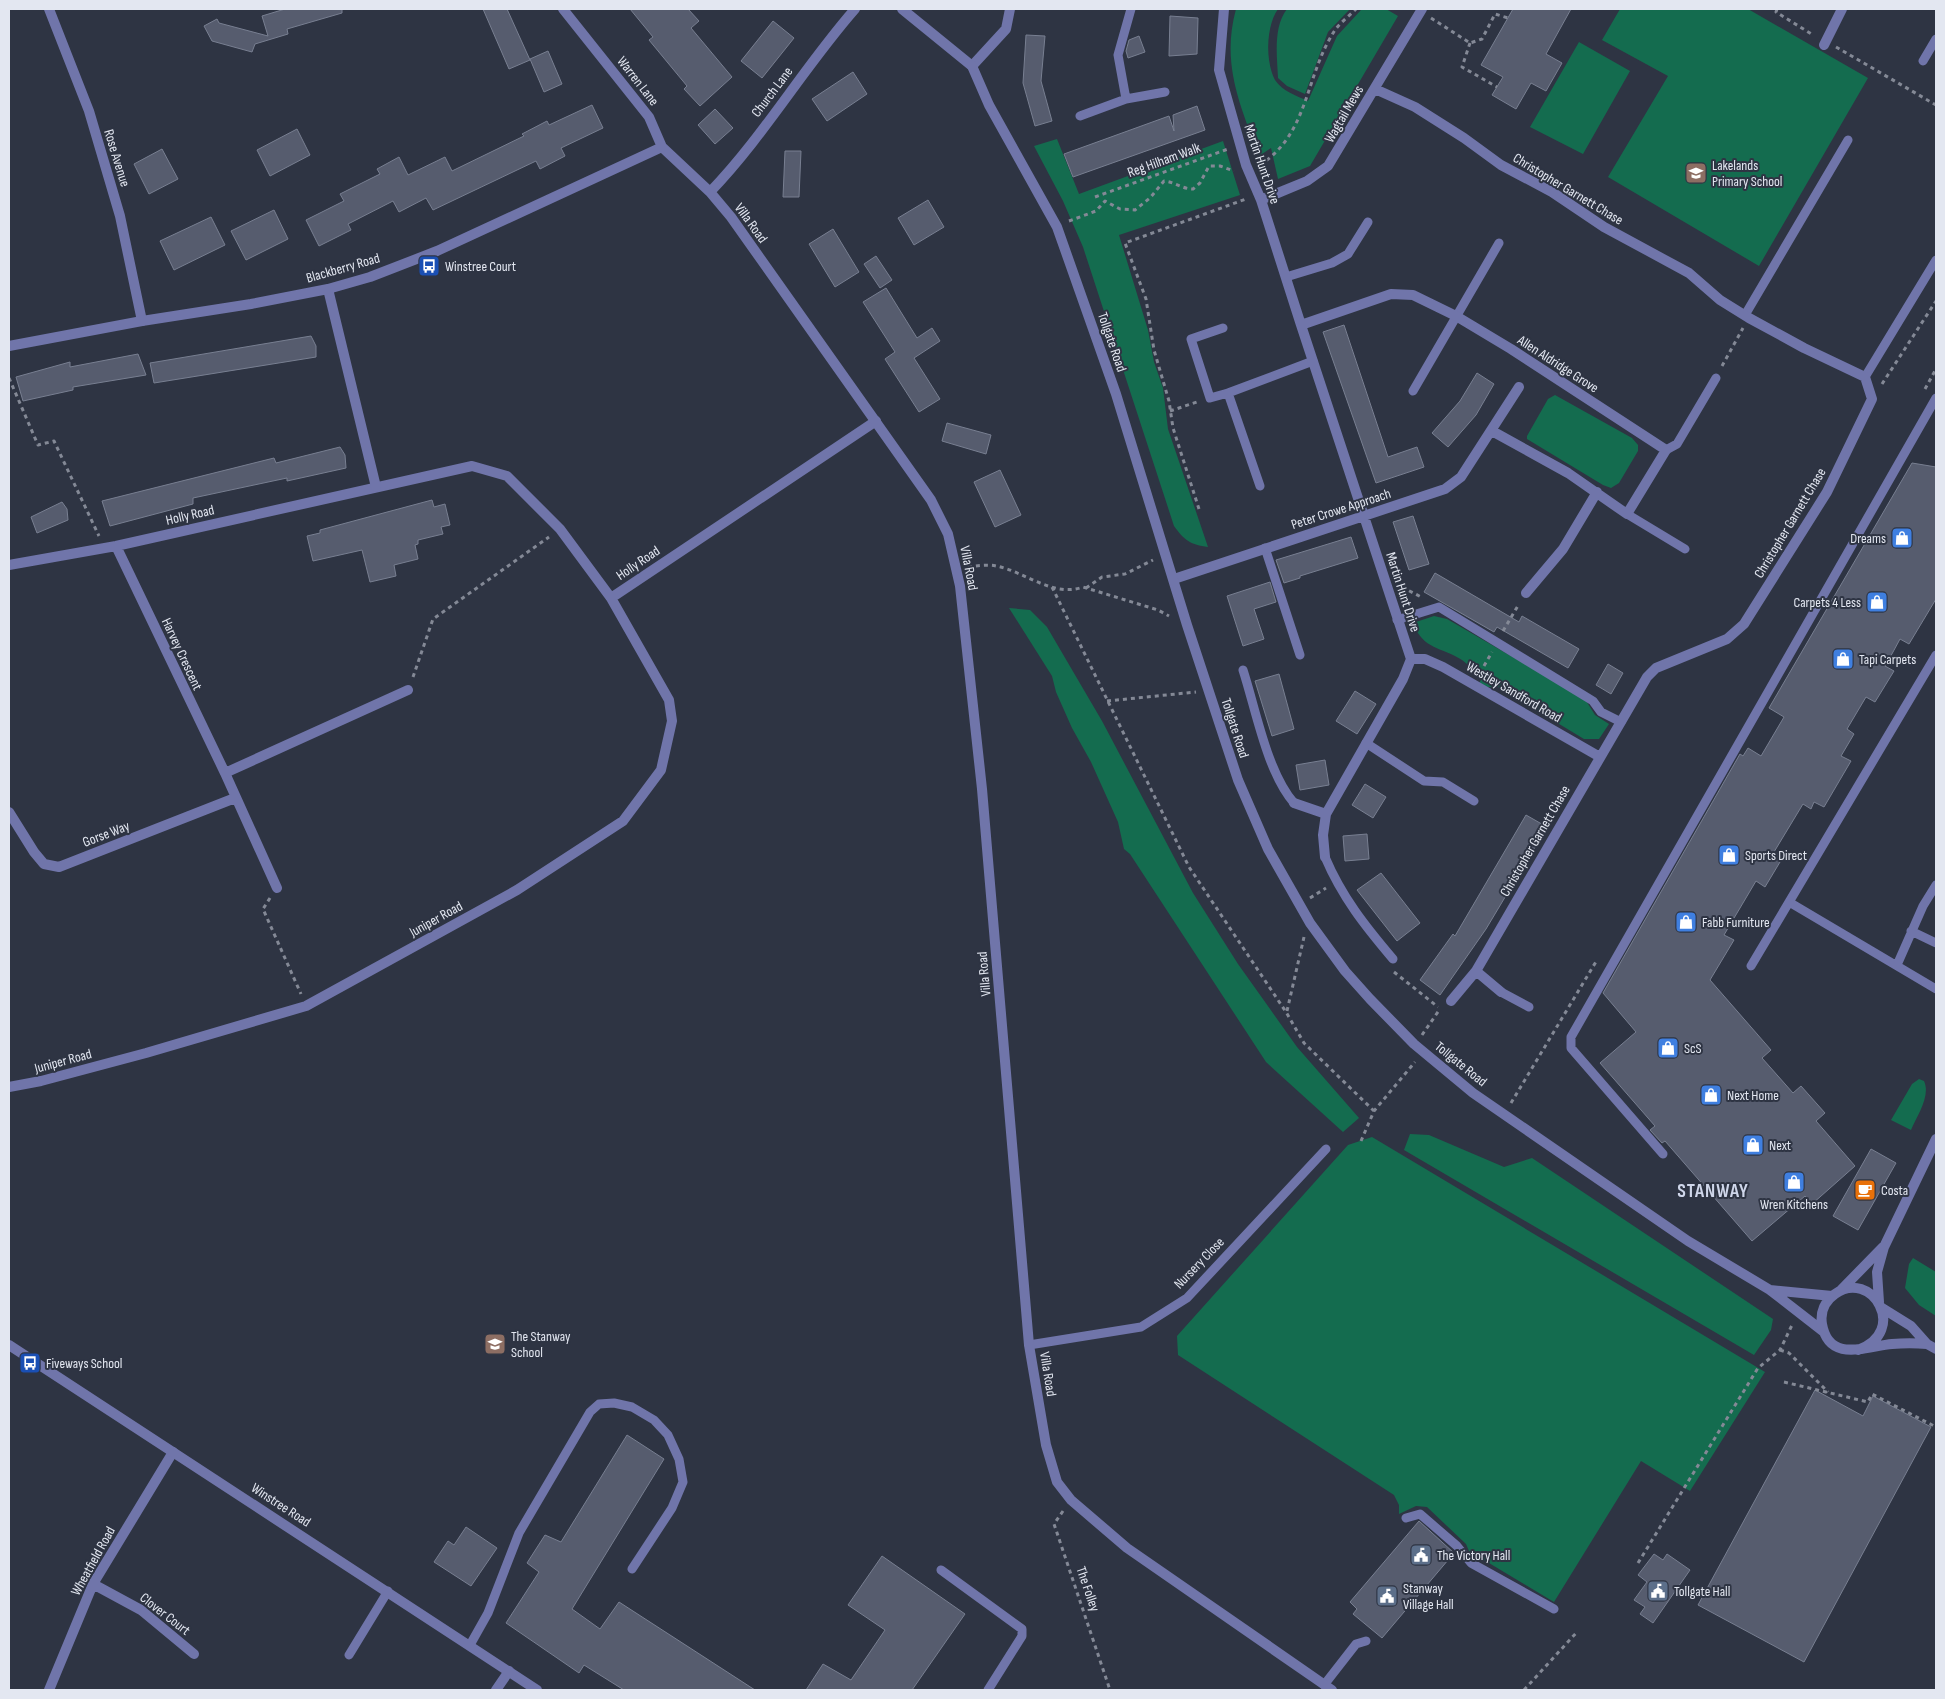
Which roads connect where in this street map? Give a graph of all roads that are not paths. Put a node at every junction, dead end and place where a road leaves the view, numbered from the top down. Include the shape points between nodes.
1 (49, 9) edge
2 (563, 9) edge
3 (855, 9) edge
4 (902, 9) edge
5 (1010, 9) edge
6 (1131, 9) edge
7 (1224, 9) edge
8 (1842, 9) edge
9 (1421, 11) edge
10 (1936, 39) edge
11 (1825, 42) road end
12 (1924, 61) dead end
13 (972, 66) junction
14 (1375, 89) junction
15 (1165, 92) dead end
16 (1126, 99) junction
17 (1080, 116) dead end
18 (1848, 140) dead end
19 (662, 147) junction
20 (710, 192) junction
21 (1260, 197) junction
22 (1368, 222) dead end
23 (1498, 243) dead end
24 (1936, 260) edge
25 (1286, 277) junction
26 (328, 289) junction
27 (1456, 316) junction
28 (1747, 316) junction
29 (142, 321) junction
30 (1301, 325) junction
31 (1223, 328) dead end
32 (9, 346) edge
33 (1313, 361) junction
34 (1865, 377) junction
35 (1716, 378) road end
36 (1519, 388) dead end
37 (1413, 391) dead end
38 (1228, 393) junction
39 (1936, 398) edge
40 (876, 422) junction
41 (1492, 431) junction
42 (1666, 450) junction
43 (1260, 486) dead end
44 (376, 487) junction
45 (1597, 492) junction
46 (1627, 514) junction
47 (1362, 515) junction
48 (116, 546) junction
49 (1265, 548) junction
50 (1685, 549) dead end
51 (9, 565) edge
52 (1174, 579) junction
53 (1526, 593) dead end
54 (611, 598) junction
55 (1397, 620) junction
56 (1300, 655) dead end
57 (1936, 655) edge
58 (1411, 660) junction
59 (1243, 670) dead end
60 (408, 690) road end
61 (1621, 722) junction
62 (1366, 743) junction
63 (1600, 757) junction
64 (225, 773) junction
65 (236, 798) junction
66 (1474, 801) dead end
67 (1294, 803) joint
68 (9, 812) edge
69 (1326, 814) junction
70 (1325, 857) joint
71 (1936, 885) edge
72 (276, 888) road end
73 (1789, 902) junction
74 (1911, 931) junction
75 (1936, 943) edge
76 (1393, 959) dead end
77 (1897, 965) junction
78 (1751, 966) dead end
79 (1476, 971) junction
80 (1936, 990) edge
81 (1501, 992) joint
82 (1451, 1001) dead end
83 (1529, 1007) dead end
84 (9, 1087) edge
85 (1936, 1139) edge
86 (1326, 1149) dead end
87 (1663, 1154) dead end
88 (1884, 1247) junction
89 (1770, 1290) junction
90 (1837, 1293) junction
91 (1880, 1305) junction
92 (1824, 1332) junction
93 (1029, 1345) junction
94 (9, 1346) edge
95 (1932, 1346) edge
96 (1858, 1350) junction
97 (173, 1452) junction
98 (1406, 1518) dead end
99 (632, 1569) dead end
100 (941, 1570) dead end
101 (93, 1584) junction
102 (388, 1591) junction
103 (1554, 1609) dead end
104 (1366, 1641) dead end
105 (470, 1645) junction
106 (194, 1654) dead end
107 (350, 1655) dead end
108 (509, 1671) junction
109 (1328, 1688) edge
110 (49, 1690) edge
111 (496, 1690) edge
112 (537, 1690) edge
113 (988, 1690) edge

1 - 29 street, Rose Avenue via 89,111 120,216
2 - 19 street, Warren Lane via 649,116
3 - 20 street, Church Lane via 825,43 733,168
4 - 13 street, Tollgate Road
5 - 13 street via 1006,29
6 - 16 lane via 1118,55
7 - 21 street, Martin Hunt Drive via 1219,70 1247,168
8 - 11 street
9 - 14 street, Wagtail Mews
10 - 12 lane
13 - 52 street, Tollgate Road via 989,105 1057,227 1116,394
14 - 21 street, Wagtail Mews via 1325,170 1308,181
14 - 28 street, Christopher Garnett Chase via 1415,107 1501,165 1689,274 1720,300
15 - 16 lane
16 - 17 lane
18 - 28 lane
19 - 20 street, Warren Lane
19 - 26 street, Blackberry Road via 437,251
20 - 40 street, Villa Road
21 - 25 street, Martin Hunt Drive
22 - 25 lane via 1348,254 1332,263
23 - 27 lane
24 - 34 lane
25 - 30 street, Martin Hunt Drive
26 - 29 street, Blackberry Road
26 - 44 street
27 - 30 street, Allen Aldridge Grove via 1413,295 1391,294
27 - 37 lane
27 - 42 street, Allen Aldridge Grove
28 - 34 street, Christopher Garnett Chase
29 - 32 street, Blackberry Road
30 - 33 street, Martin Hunt Drive
31 - 38 lane via 1191,339 1210,398
33 - 38 lane
33 - 47 street, Martin Hunt Drive
34 - 61 street, Christopher Garnett Chase via 1872,399 1827,492 1744,624 1727,639 1656,668 1647,677
35 - 42 lane via 1677,444
36 - 41 street, Peter Crowe Approach
38 - 43 lane
39 - 87 lane via 1570,1037 1571,1048
40 - 54 street, Holly Road
40 - 93 street, Villa Road via 931,500 948,534 957,567 982,789
41 - 45 street
41 - 47 street, Peter Crowe Approach via 1461,477 1445,489
42 - 46 street
44 - 48 street, Holly Road
44 - 54 street, Holly Road via 472,466 507,476 560,529
45 - 46 street
45 - 53 street via 1563,550
46 - 50 lane
47 - 49 street, Peter Crowe Approach
47 - 55 street, Martin Hunt Drive
48 - 51 street, Holly Road
48 - 64 street, Harvey Crescent
49 - 52 street, Peter Crowe Approach
49 - 56 lane
52 - 89 street, Tollgate Road via 1251,815 1308,920 1344,970 1423,1052 1473,1093 1688,1241
54 - 84 street, Juniper Road via 669,700 672,721 661,770 623,821 518,890 306,1006 69,1074
55 - 58 street, Martin Hunt Drive
55 - 61 lane via 1439,607 1593,701 1601,712
57 - 73 lane
58 - 62 street
58 - 63 street, Westley Sandford Road via 1425,659 1443,667
59 - 67 lane via 1274,769
60 - 64 street
61 - 63 street, Christopher Garnett Chase
62 - 66 lane via 1424,781 1443,782
62 - 69 street
63 - 79 street, Christopher Garnett Chase
64 - 65 street, Harvey Crescent
65 - 68 street, Gorse Way via 59,867 44,864
65 - 72 street, Harvey Crescent
67 - 69 street
69 - 70 street via 1323,835
70 - 76 lane via 1337,886
71 - 74 lane
73 - 77 lane
73 - 78 lane
74 - 75 lane
74 - 77 lane
77 - 80 lane
79 - 81 street
79 - 82 street, Christopher Garnett Chase
81 - 83 lane
85 - 88 street
86 - 93 lane, Nursery Close via 1187,1298 1140,1327
88 - 90 street
88 - 91 street via 1877,1272
89 - 90 street, Tollgate Road
89 - 92 street, Tollgate Road
90 - 91 street, Tollgate Road via 1850,1288 1866,1291
90 - 92 street via 1822,1312
91 - 95 street, Tollgate Road
91 - 96 street via 1884,1317 1880,1335
92 - 96 street, Tollgate Road via 1837,1347
93 - 109 street, Villa Road via 1046,1445 1057,1482 1071,1500 1127,1548
94 - 97 street, Winstree Road
95 - 96 street, Tollgate Road via 1891,1344
97 - 101 street, Wheatfield Road
97 - 102 street, Winstree Road
98 - 103 lane via 1420,1514 1457,1546 1471,1563
99 - 105 lane via 672,1508 683,1482 680,1466 668,1435 654,1420 632,1407 599,1404 590,1412 519,1532 488,1613
100 - 113 lane via 1022,1629 1022,1636
101 - 106 street, Clover Court via 141,1610
101 - 110 street, Wheatfield Road
102 - 105 street, Winstree Road
102 - 107 lane
104 - 109 lane via 1356,1644
105 - 108 street, Winstree Road
108 - 111 street
108 - 112 street, Winstree Road

